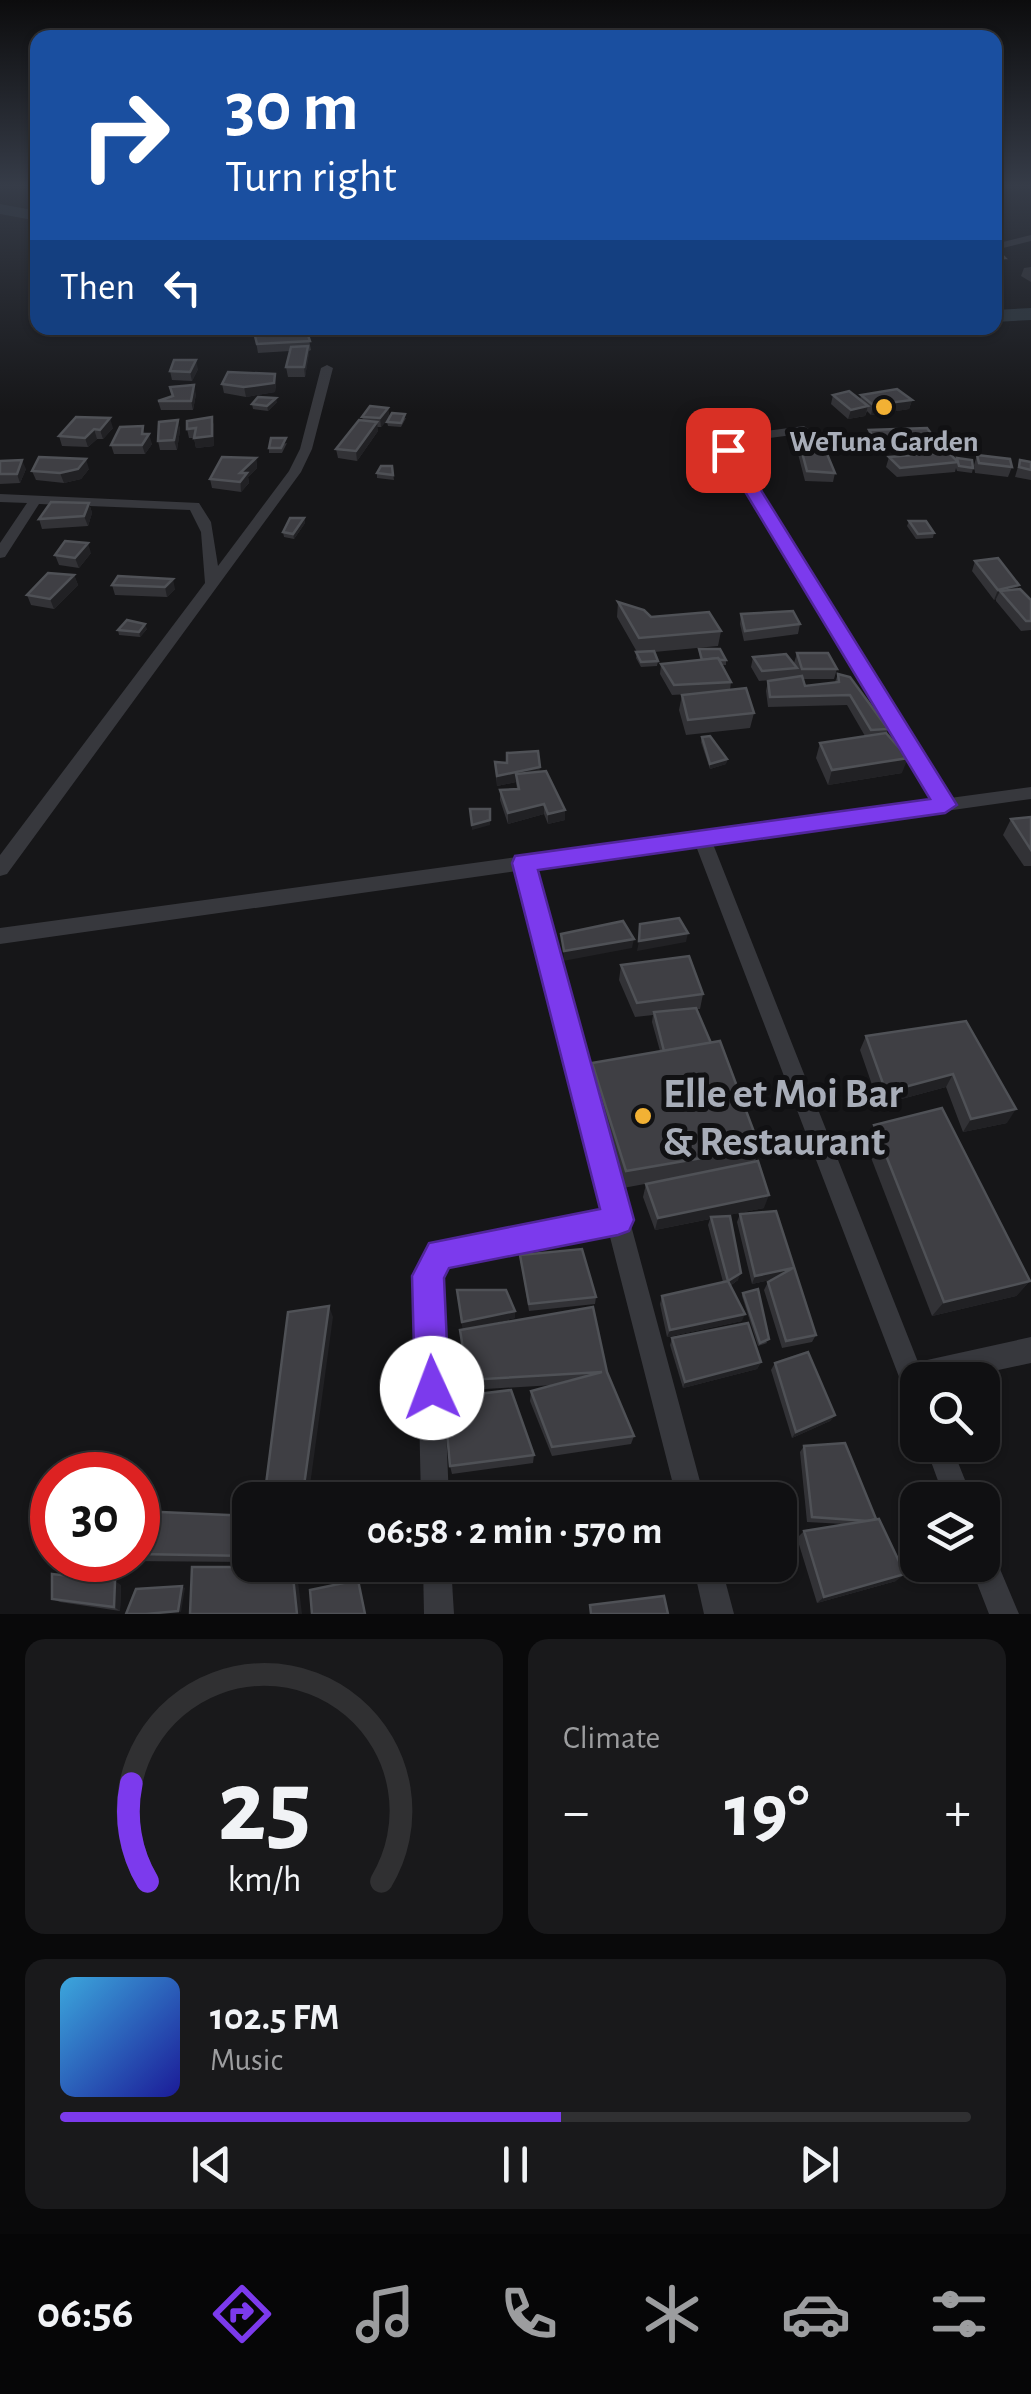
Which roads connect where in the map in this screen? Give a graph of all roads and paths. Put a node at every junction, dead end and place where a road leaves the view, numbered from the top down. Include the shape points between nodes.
1 (327, 368) dead end
2 (804, 430) dead end
3 (0, 498) edge
4 (35, 500) junction
5 (0, 554) edge
6 (212, 587) junction
7 (1031, 793) edge
8 (945, 805) junction
9 (703, 840) junction
10 (524, 863) junction
11 (0, 869) edge
12 (0, 936) edge
13 (618, 1220) junction
14 (1031, 1350) edge
15 (905, 1362) edge
16 (991, 1362) edge
17 (434, 1482) edge
18 (685, 1482) edge
19 (438, 1582) edge
20 (711, 1582) edge
21 (991, 1582) edge
22 (439, 1614) edge
23 (719, 1614) edge
24 (1004, 1614) edge

1 - 6 street via 295,472
2 - 8 street via 733,439 728,450
3 - 4 street
4 - 5 street
4 - 6 street via 194,506 203,514
6 - 11 street
7 - 8 street
8 - 9 street
9 - 10 street
9 - 15 street
10 - 12 street
10 - 13 street
13 - 17 street via 440,1254 432,1263
13 - 18 street
14 - 16 street
19 - 22 street
20 - 23 street
21 - 24 street

